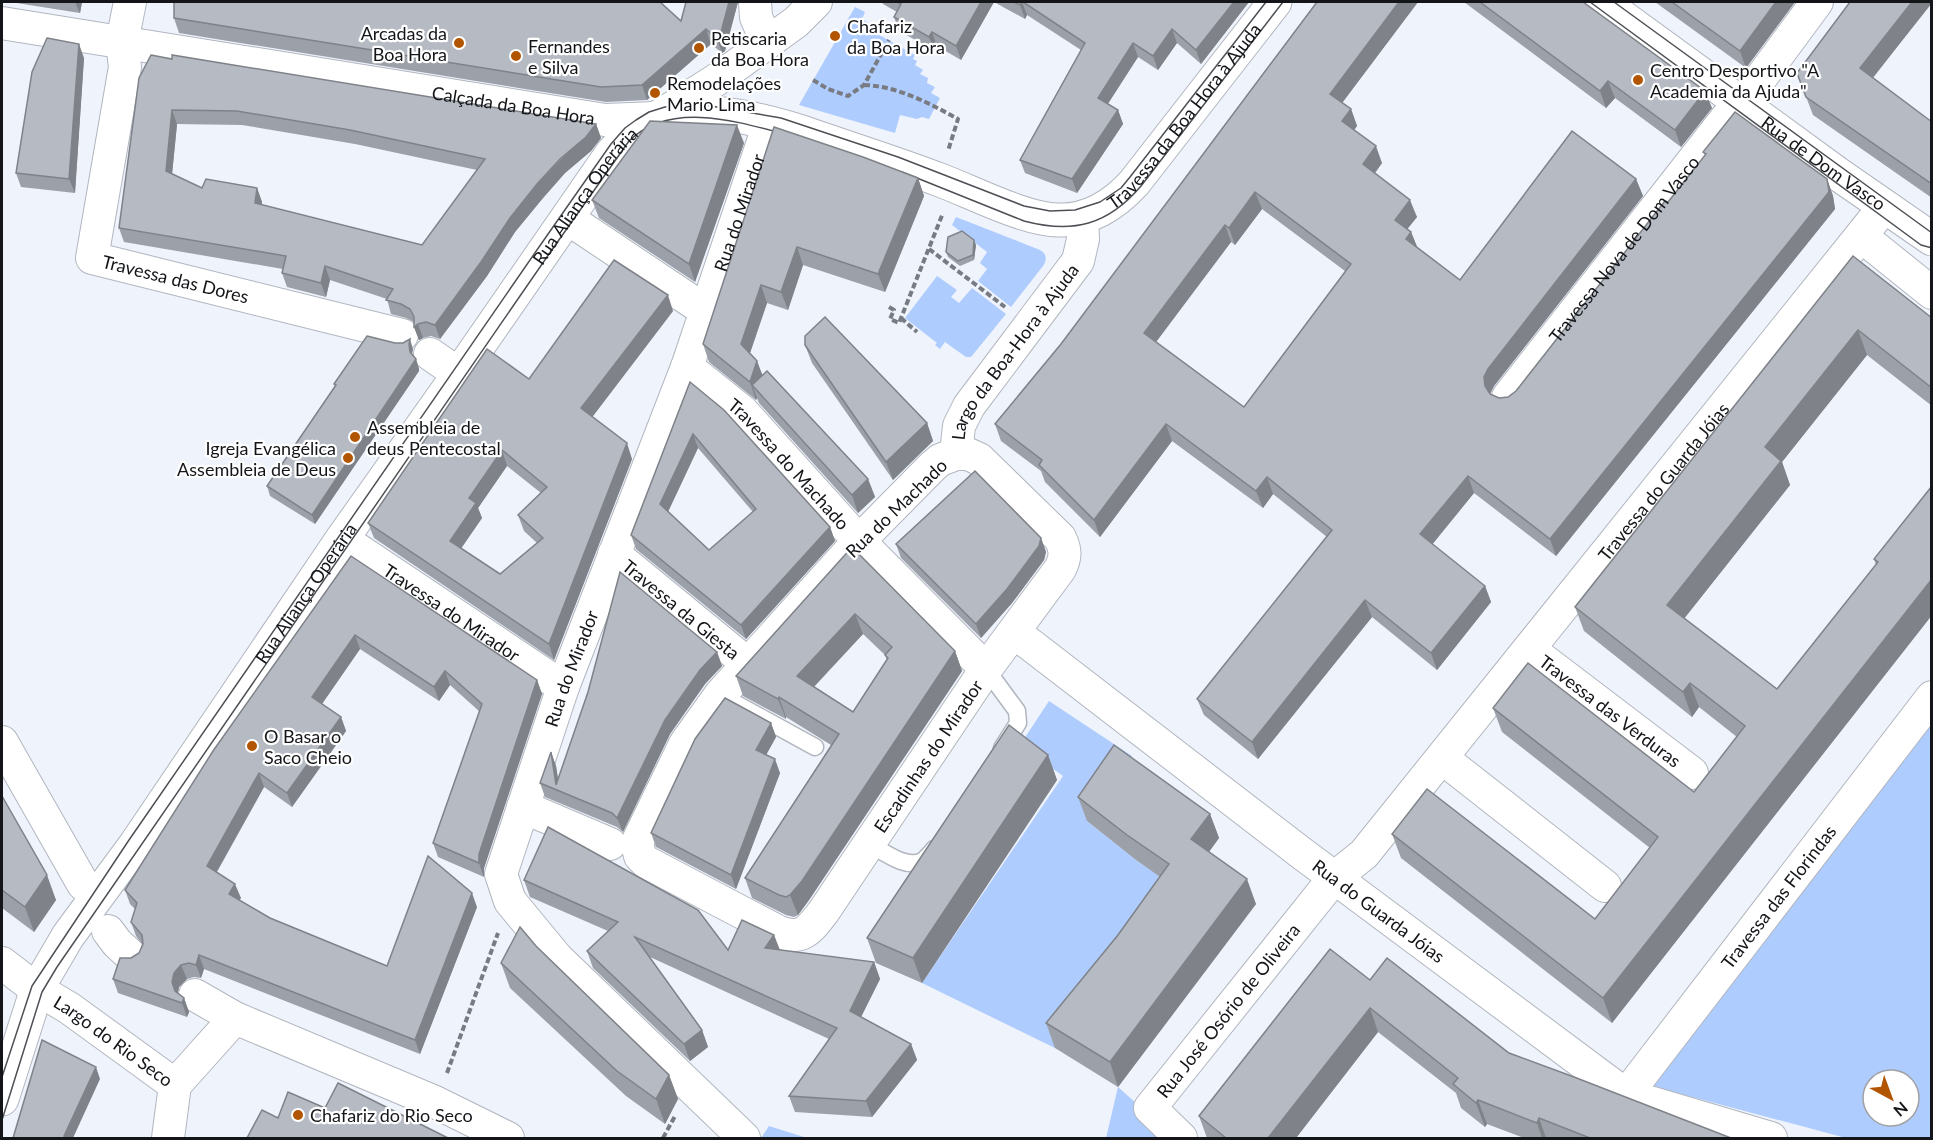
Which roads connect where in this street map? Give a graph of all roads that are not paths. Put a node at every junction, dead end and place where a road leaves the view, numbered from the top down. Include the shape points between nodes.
1 (130, 2) edge
2 (754, 2) edge
3 (816, 2) edge
4 (1275, 2) edge
5 (1602, 2) edge
6 (1817, 2) edge
7 (2, 23) edge
8 (122, 42) junction
9 (767, 43) junction
10 (1740, 103) junction
11 (656, 118) junction
12 (769, 124) junction
13 (1884, 207) junction
14 (1082, 217) junction
15 (567, 218) junction
16 (1860, 236) junction
17 (1932, 239) edge
18 (1932, 293) edge
19 (706, 312) junction
20 (402, 334) dead end
21 (430, 354) dead end
22 (687, 367) junction
23 (459, 374) junction
24 (1508, 398) edge
25 (956, 454) junction
26 (342, 539) junction
27 (859, 541) junction
28 (614, 554) junction
29 (1014, 632) junction
30 (1529, 649) junction
31 (748, 664) junction
32 (986, 669) junction
33 (563, 687) junction
34 (720, 695) junction
35 (1932, 697) edge
36 (2, 742) edge
37 (815, 747) edge
38 (1442, 758) junction
39 (991, 765) edge
40 (1692, 772) dead end
41 (524, 807) junction
42 (940, 840) edge
43 (610, 844) dead end
44 (870, 844) junction
45 (640, 856) joint
46 (1334, 878) junction
47 (83, 884) dead end
48 (1605, 885) dead end
49 (108, 931) dead end
50 (130, 955) edge
51 (2, 963) edge
52 (37, 989) junction
53 (195, 996) dead end
54 (235, 1018) junction
55 (175, 1085) junction
56 (1626, 1095) junction
57 (2, 1099) edge
58 (168, 1138) edge
59 (508, 1138) edge
60 (744, 1138) edge
61 (1181, 1138) edge
62 (1771, 1138) edge

1 - 8 street
2 - 9 street
3 - 9 street
4 - 14 street, Travessa da Boa Hora à Ajuda via 1134,183 1115,201
5 - 10 street, Rua de Dom Vasco
6 - 10 street, Travessa Nova de Dom Vasco
7 - 8 street, Calçada da Boa Hora
8 - 11 street, Calçada da Boa Hora via 605,120
8 - 20 street, Travessa das Dores via 124,67 92,258
9 - 11 street
10 - 13 street, Rua de Dom Vasco
10 - 24 street, Travessa Nova de Dom Vasco
11 - 12 street, Calçada da Boa Hora via 701,112
11 - 15 street, Rua Aliança Operária via 622,142
12 - 14 street, Calçada da Boa Hora via 806,133 942,194 1059,220
12 - 19 street, Rua do Mirador
13 - 16 street, Travessa do Guarda Jóias
13 - 17 street, Rua de Dom Vasco
14 - 25 street, Largo da Boa-Hora à Ajuda via 1078,261 969,406 959,426
15 - 19 street
15 - 23 street, Rua Aliança Operária
16 - 18 street
16 - 30 street, Travessa do Guarda Jóias
19 - 22 street, Rua do Mirador
21 - 23 street
22 - 27 street, Travessa do Machado via 742,411
22 - 28 street, Rua do Mirador
23 - 26 street, Rua Aliança Operária
25 - 27 street, Rua do Machado via 940,460
25 - 29 street, Escadinhas do Mirador via 979,459 1060,538 1065,550 1060,569
26 - 33 street, Travessa do Mirador
26 - 52 street, Rua Aliança Operária via 135,845 68,936
27 - 31 street, Rua do Machado
27 - 32 street, Travessa do Machado
28 - 31 street, Travessa da Giesta
28 - 33 street, Rua do Mirador
29 - 32 street, Escadinhas do Mirador
29 - 46 street, Rua do Guarda Jóias
30 - 38 street, Travessa do Guarda Jóias
30 - 40 street, Travessa das Verduras
31 - 34 street, Rua do Machado
32 - 39 lane, Escadinhas do Mirador via 1012,702 1018,723
32 - 44 street, Escadinhas do Mirador
33 - 41 street, Rua do Mirador
34 - 37 lane
34 - 45 street, Rua do Machado via 685,744 637,843
35 - 56 street, Travessa das Florindas
36 - 47 street
38 - 46 street, Travessa do Guarda Jóias via 1364,854
38 - 48 street
41 - 43 street
41 - 60 street, Rua do Mirador via 501,874 510,902 557,958
42 - 44 lane, Escadinhas do Mirador via 923,861 914,864
44 - 45 street, Escadinhas do Mirador via 812,926 790,936 652,867
46 - 56 street, Rua do Guarda Jóias
46 - 61 street, Rua José Osório de Oliveira via 1150,1108
49 - 50 street
51 - 52 street, Largo do Rio Seco
52 - 55 street, Largo do Rio Seco
52 - 57 street, Rua Aliança Operária
53 - 54 street
54 - 55 street, Largo do Rio Seco
54 - 59 street via 435,1102
55 - 58 street
56 - 62 street, Rua do Guarda Jóias

